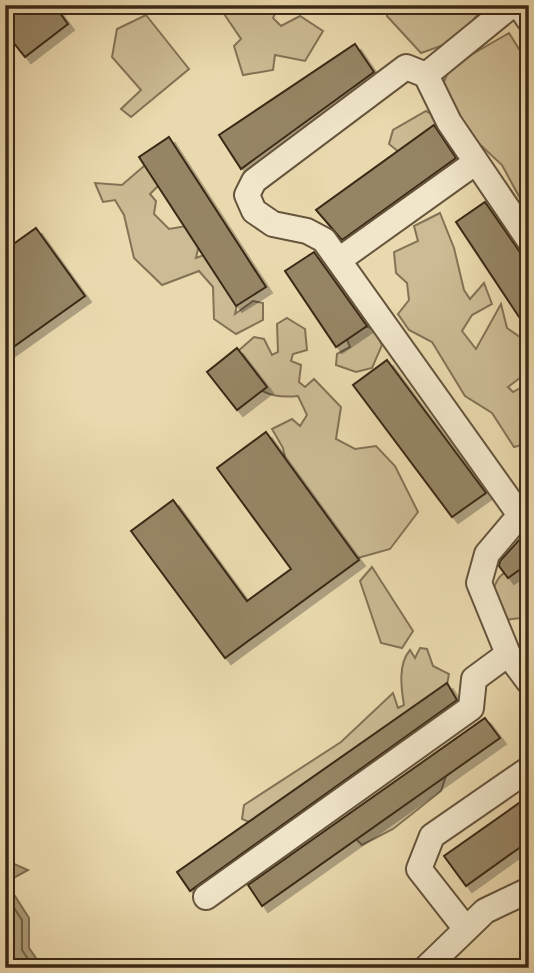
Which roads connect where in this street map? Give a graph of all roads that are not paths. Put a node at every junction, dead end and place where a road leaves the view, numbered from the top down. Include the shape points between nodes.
1 (512, 5) edge
2 (519, 5) edge
3 (529, 20) edge
4 (426, 75) junction
5 (476, 162) junction
6 (529, 240) edge
7 (339, 260) junction
8 (524, 512) edge
9 (508, 654) junction
10 (529, 682) edge
11 (529, 769) edge
12 (529, 890) edge
13 (206, 897) dead end
14 (466, 929) junction
15 (426, 968) edge

1 - 4 street
2 - 3 street
4 - 5 street
4 - 7 street via 406,67 254,181 247,195 254,211 273,224 324,240
5 - 6 street
5 - 7 street
7 - 8 street
8 - 9 street via 487,554 479,583
9 - 10 street
9 - 13 street via 474,679 471,708
11 - 14 street via 432,836 418,869
12 - 14 street via 485,911
14 - 15 street

